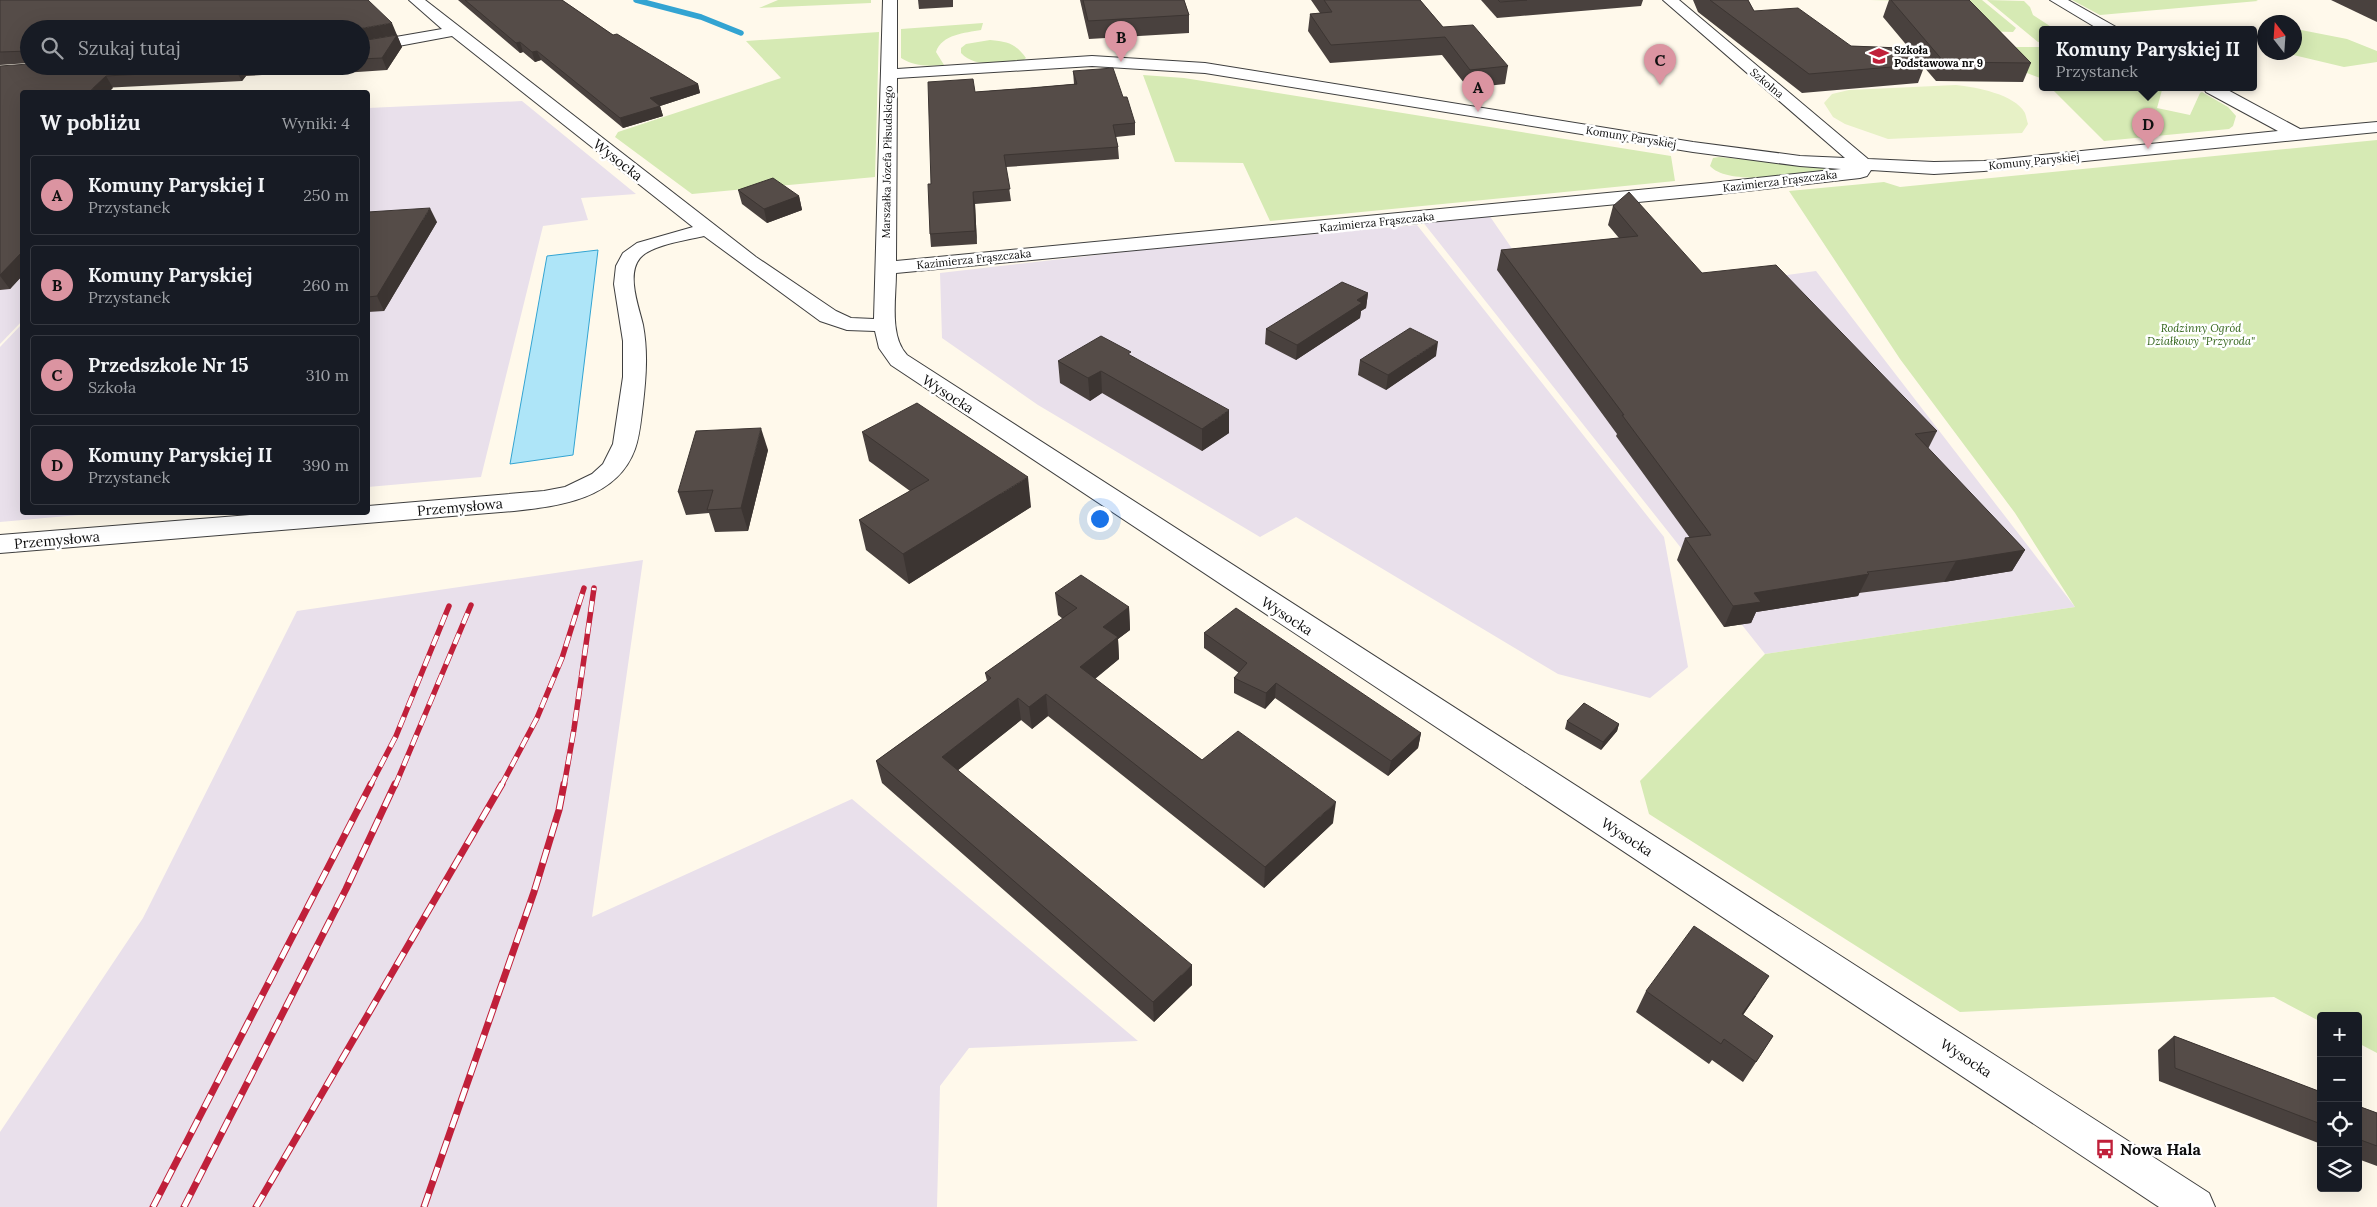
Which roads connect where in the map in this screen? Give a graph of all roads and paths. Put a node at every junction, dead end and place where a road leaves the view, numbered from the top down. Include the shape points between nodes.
1 (416, 0) edge
2 (890, 0) edge
3 (1670, 0) edge
4 (2057, 0) edge
5 (2104, 26) edge
6 (455, 31) junction
7 (370, 46) edge
8 (888, 74) junction
9 (2217, 91) edge
10 (2377, 126) edge
11 (2296, 134) junction
12 (1693, 147) junction
13 (1865, 166) junction
14 (1705, 175) junction
15 (708, 229) junction
16 (886, 268) junction
17 (885, 324) junction
18 (370, 514) edge
19 (364, 515) edge
20 (0, 544) edge
21 (2195, 1207) edge

1 - 6 street, Wysocka
2 - 8 street, Marszałka Józefa Piłsudskiego
3 - 13 street, Szkolna
4 - 5 street
6 - 7 street
6 - 15 street, Wysocka
8 - 12 street, Komuny Paryskiej via 1092,61 1205,68
8 - 16 street, Marszałka Józefa Piłsudskiego
9 - 11 street
10 - 11 street, Komuny Paryskiej
11 - 13 street, Komuny Paryskiej via 1984,166
12 - 13 street, Komuny Paryskiej
12 - 14 street
13 - 14 street, Kazimierza Frąszczaka via 1860,172
14 - 16 street, Kazimierza Frąszczaka
15 - 17 street, Wysocka via 828,316 847,324
15 - 18 street, Przemysłowa via 646,246 631,256 625,272 636,363 628,424 621,455 611,471 596,484 570,494 514,503
16 - 17 street, Marszałka Józefa Piłsudskiego
17 - 21 street, Wysocka via 891,352 910,370
19 - 20 street, Przemysłowa

